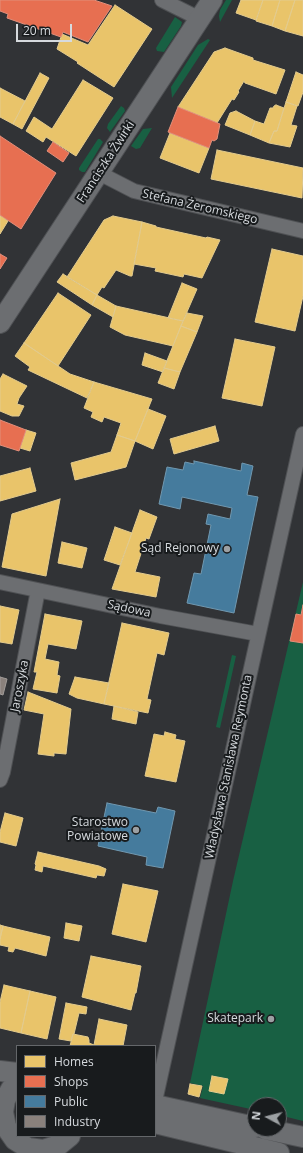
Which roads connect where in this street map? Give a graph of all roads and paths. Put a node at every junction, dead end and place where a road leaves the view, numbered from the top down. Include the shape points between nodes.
1 (162, 0) edge
2 (212, 0) edge
3 (200, 20) junction
4 (99, 173) junction
5 (303, 231) edge
6 (0, 323) edge
7 (303, 434) edge
8 (0, 582) edge
9 (38, 590) junction
10 (258, 634) junction
11 (0, 780) edge
12 (0, 1071) edge
13 (16, 1073) edge
14 (16, 1085) edge
15 (156, 1096) edge
16 (156, 1104) edge
17 (2, 1107) edge
18 (156, 1123) edge
19 (247, 1125) edge
20 (287, 1134) edge
21 (69, 1137) edge
22 (303, 1138) edge
23 (15, 1146) edge
24 (42, 1151) edge
25 (279, 1153) edge

1 - 3 street
2 - 3 street, Franciszka Żwirki
3 - 4 street, Franciszka Żwirki
4 - 5 street, Stefana Żeromskiego via 134,191
4 - 6 street, Franciszka Żwirki
7 - 10 street, Władysława Stanisława Reymonta
8 - 9 street, Sądowa
9 - 10 street, Sądowa
9 - 11 street, Jaroszyka
10 - 15 street, Władysława Stanisława Reymonta
12 - 13 street
14 - 17 street via 11,1089
16 - 19 street
17 - 23 street via 6,1127
18 - 25 street
20 - 22 street
21 - 24 street via 59,1145
23 - 24 street

